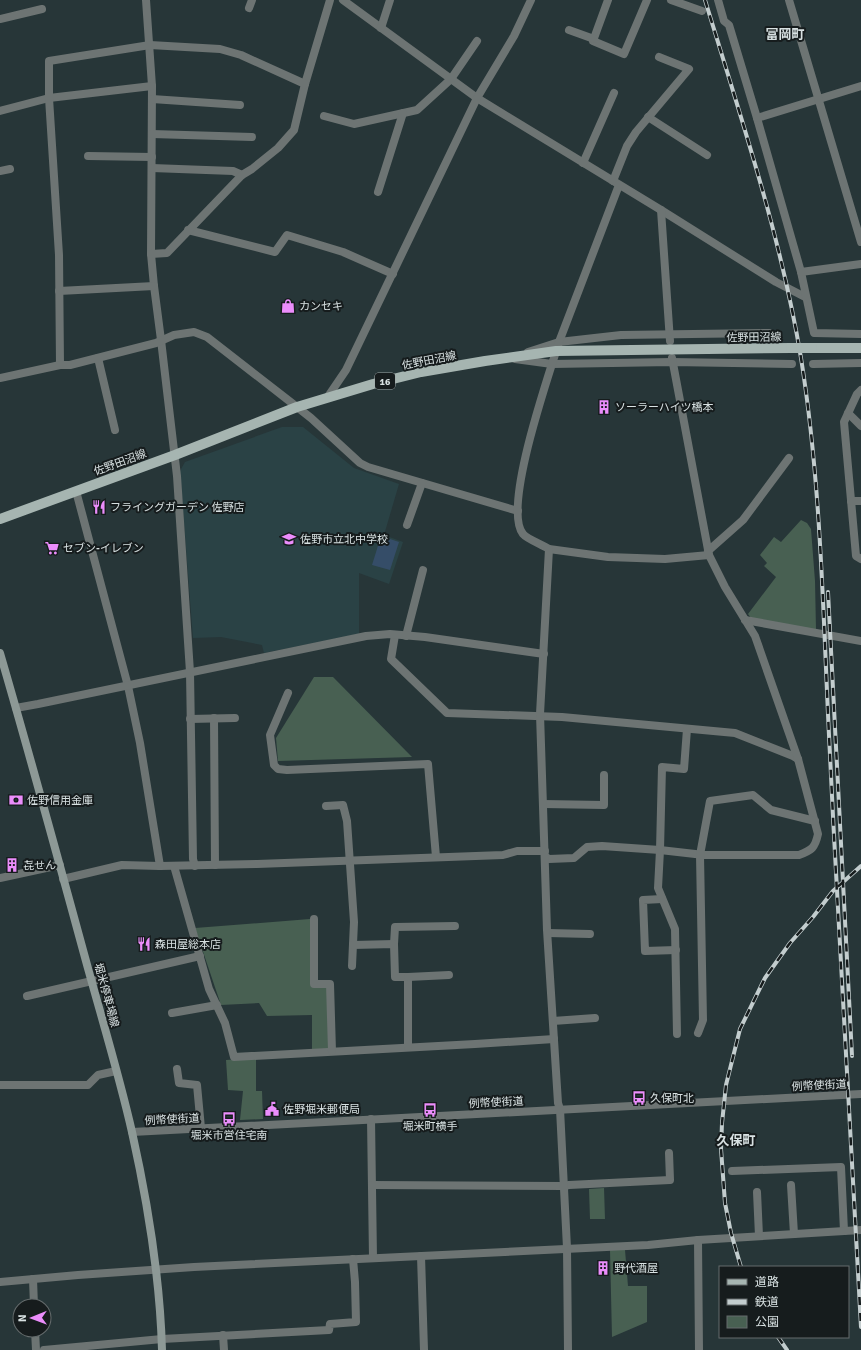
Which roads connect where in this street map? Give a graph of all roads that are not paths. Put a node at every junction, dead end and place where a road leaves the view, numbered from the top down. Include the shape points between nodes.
1 (146, 0) edge
2 (330, 0) edge
3 (343, 0) edge
4 (390, 0) edge
5 (531, 0) edge
6 (647, 0) edge
7 (671, 0) edge
8 (718, 0) edge
9 (789, 0) edge
10 (606, 1) edge
11 (42, 9) dead end
12 (702, 11) dead end
13 (0, 19) edge
14 (381, 28) junction
15 (569, 30) dead end
16 (594, 39) junction
17 (477, 41) dead end
18 (150, 45) junction
19 (659, 57) dead end
20 (451, 79) junction
21 (305, 84) junction
22 (152, 86) junction
23 (861, 86) edge
24 (614, 93) dead end
25 (50, 98) junction
26 (477, 98) junction
27 (152, 99) junction
28 (819, 99) junction
29 (240, 105) dead end
30 (0, 111) edge
31 (404, 113) junction
32 (324, 116) dead end
33 (648, 117) junction
34 (757, 118) junction
35 (152, 134) junction
36 (252, 137) dead end
37 (88, 156) dead end
38 (707, 156) dead end
39 (152, 157) junction
40 (583, 163) junction
41 (152, 168) junction
42 (10, 169) dead end
43 (0, 171) edge
44 (242, 175) junction
45 (616, 183) junction
46 (378, 192) dead end
47 (661, 210) junction
48 (188, 230) junction
49 (861, 242) edge
50 (151, 254) junction
51 (861, 264) edge
52 (801, 272) junction
53 (393, 274) junction
54 (154, 286) junction
55 (60, 290) junction
56 (805, 297) junction
57 (769, 333) dead end
58 (861, 334) edge
59 (670, 338) junction
60 (161, 340) junction
61 (557, 346) junction
62 (861, 348) edge
63 (98, 358) junction
64 (510, 358) junction
65 (672, 360) junction
66 (861, 363) edge
67 (552, 364) junction
68 (792, 364) dead end
69 (813, 364) dead end
70 (60, 365) junction
71 (0, 378) edge
72 (861, 390) edge
73 (327, 398) junction
74 (297, 407) junction
75 (848, 413) junction
76 (861, 426) edge
77 (115, 430) dead end
78 (175, 455) junction
79 (789, 458) dead end
80 (422, 483) junction
81 (76, 491) junction
82 (851, 501) junction
83 (861, 501) edge
84 (518, 511) junction
85 (0, 519) edge
86 (407, 525) dead end
87 (549, 549) junction
88 (708, 553) junction
89 (861, 559) edge
90 (423, 570) dead end
91 (745, 620) junction
92 (395, 635) junction
93 (406, 636) junction
94 (861, 641) edge
95 (0, 653) edge
96 (544, 654) junction
97 (190, 672) junction
98 (128, 686) junction
99 (288, 693) dead end
100 (16, 708) junction
101 (540, 717) junction
102 (214, 718) junction
103 (235, 718) dead end
104 (190, 719) junction
105 (687, 729) junction
106 (798, 759) junction
107 (604, 776) dead end
108 (543, 804) junction
109 (326, 806) dead end
110 (815, 821) junction
111 (660, 850) junction
112 (545, 854) junction
113 (700, 855) junction
114 (436, 857) junction
115 (350, 861) junction
116 (60, 864) junction
117 (215, 865) junction
118 (160, 866) junction
119 (174, 866) junction
120 (195, 866) junction
121 (0, 878) edge
122 (64, 879) junction
123 (662, 899) junction
124 (314, 918) dead end
125 (455, 926) dead end
126 (548, 933) junction
127 (590, 934) dead end
128 (394, 944) junction
129 (353, 945) junction
130 (676, 950) junction
131 (200, 956) junction
132 (352, 966) dead end
133 (449, 975) dead end
134 (408, 977) junction
135 (91, 981) junction
136 (27, 996) dead end
137 (217, 1005) junction
138 (172, 1013) dead end
139 (595, 1018) dead end
140 (553, 1021) junction
141 (698, 1033) dead end
142 (677, 1034) dead end
143 (554, 1039) junction
144 (408, 1047) junction
145 (332, 1051) junction
146 (178, 1069) dead end
147 (116, 1071) junction
148 (0, 1085) edge
149 (861, 1094) edge
150 (560, 1109) junction
151 (371, 1119) junction
152 (201, 1128) junction
153 (132, 1132) junction
154 (669, 1153) dead end
155 (732, 1171) dead end
156 (372, 1185) junction
157 (790, 1185) dead end
158 (564, 1186) junction
159 (757, 1192) dead end
160 (861, 1230) edge
161 (844, 1231) junction
162 (794, 1234) junction
163 (759, 1236) junction
164 (698, 1240) junction
165 (567, 1248) junction
166 (421, 1256) junction
167 (374, 1258) junction
168 (353, 1259) junction
169 (156, 1270) junction
170 (33, 1279) junction
171 (0, 1282) edge
172 (34, 1298) edge
173 (223, 1336) junction
174 (35, 1338) edge
175 (162, 1339) junction
176 (36, 1350) edge
177 (44, 1350) edge
178 (162, 1350) edge
179 (224, 1350) edge
180 (424, 1350) edge
181 (568, 1350) edge
182 (699, 1350) edge

1 - 18 street
2 - 21 street
3 - 14 street
4 - 14 street
5 - 26 street via 514,36
6 - 16 street via 624,54 593,41
7 - 12 street
8 - 34 street via 724,21 729,26
9 - 28 street
10 - 16 street
11 - 13 street
14 - 20 street
15 - 16 street
17 - 20 street
18 - 21 street via 220,49 241,55
18 - 22 street
18 - 25 street via 49,61
19 - 33 street via 689,69
20 - 26 street
20 - 31 street via 417,110
21 - 44 street via 294,130 278,148
22 - 25 street
22 - 27 street
23 - 28 street
24 - 40 street
25 - 30 street
25 - 55 street
26 - 40 street
26 - 53 street
27 - 29 street
27 - 35 street
28 - 34 street
28 - 49 street
31 - 32 street via 354,124
31 - 46 street
33 - 38 street
33 - 45 street via 627,146
34 - 52 street
35 - 36 street
35 - 39 street
37 - 39 street
39 - 41 street
40 - 45 street
41 - 44 street via 233,171
41 - 50 street
42 - 43 street
44 - 48 street
45 - 47 street
45 - 61 street
47 - 56 street via 776,282
47 - 59 street
48 - 50 street via 167,253
48 - 53 street via 275,252 287,235 343,252
50 - 54 street
51 - 52 street
52 - 56 street
53 - 73 street via 346,370
54 - 55 street
54 - 60 street
55 - 70 street
56 - 58 street via 814,333
57 - 59 street
59 - 61 street via 621,336
60 - 63 street
60 - 74 street via 194,332 207,337
60 - 78 street
61 - 62 main road, 佐野田沼線 / 16, bridge
61 - 64 main road, 佐野田沼線 / 16
61 - 67 street
63 - 70 street
63 - 77 street
64 - 67 street
64 - 73 main road, 佐野田沼線 / 16 via 421,372
65 - 67 street
65 - 68 street
65 - 88 street
66 - 69 street
67 - 84 street via 522,467
70 - 71 street
72 - 75 street
73 - 74 main road, 佐野田沼線 / 16
74 - 78 main road, 佐野田沼線 / 16
74 - 80 street via 360,463
75 - 76 street
75 - 82 street via 844,422
78 - 81 main road, 佐野田沼線 / 16
78 - 97 street
79 - 88 street via 743,520
80 - 84 street
80 - 86 street
81 - 85 main road, 佐野田沼線 / 16
81 - 98 street
82 - 83 street
82 - 89 street via 856,556
84 - 87 street via 518,522 523,534
87 - 88 street via 608,557 665,559
87 - 96 street
88 - 91 street
90 - 93 street
91 - 94 street
91 - 106 street via 755,636
92 - 93 street
92 - 97 street via 366,636
92 - 101 street via 391,659 447,713
93 - 96 street
95 - 100 main road, 堀米停車場線
96 - 101 street
97 - 98 street
97 - 104 street
98 - 100 street
98 - 118 street
99 - 114 street via 270,735 274,765 278,769 287,770 428,764
100 - 116 main road, 堀米停車場線
101 - 105 street
101 - 108 street
102 - 103 street
102 - 104 street
102 - 117 street
104 - 120 street
105 - 106 street via 735,733
105 - 111 street via 684,769 662,767
106 - 110 street
107 - 108 street via 604,805
108 - 112 street
109 - 115 street via 343,805
110 - 113 street via 818,834 816,843 811,850 799,854
110 - 113 street via 771,810 753,795 710,802
111 - 112 street via 602,846 587,847 574,858 549,859
111 - 113 street
111 - 123 street via 658,888
112 - 114 street via 517,851 503,855
112 - 126 street
113 - 141 street via 703,1020
114 - 115 street
115 - 117 street
115 - 129 street
116 - 121 street
116 - 122 main road, 堀米停車場線
117 - 120 street
118 - 119 street
118 - 122 street via 122,865
119 - 120 street
119 - 131 street
122 - 135 main road, 堀米停車場線
123 - 130 street via 675,929
123 - 130 street via 643,900 645,951
124 - 145 street via 314,984 330,984
125 - 128 street via 395,927
126 - 127 street
126 - 140 street
128 - 129 street
128 - 134 street via 395,977
129 - 132 street
130 - 142 street
131 - 135 street
131 - 137 street via 209,989
133 - 134 street
134 - 144 street
135 - 136 street
135 - 147 main road, 堀米停車場線
137 - 138 street
137 - 145 street via 225,1023 234,1057
139 - 140 street
140 - 143 street
143 - 144 street
143 - 150 street
144 - 145 street
146 - 152 street via 178,1083 197,1085
147 - 148 street via 98,1075 88,1085
147 - 153 main road, 堀米停車場線
149 - 150 street, 例幣使街道
150 - 151 street, 例幣使街道
150 - 158 street
151 - 152 street, 例幣使街道
151 - 156 street
152 - 153 street, 例幣使街道
153 - 169 main road, 堀米停車場線
154 - 158 street via 670,1180
155 - 161 street via 841,1167
156 - 158 street
156 - 167 street
157 - 162 street
158 - 165 street
159 - 163 street
160 - 161 street
161 - 162 street
162 - 163 street
163 - 164 street
164 - 165 street
164 - 182 street
165 - 166 street
165 - 181 street
166 - 167 street
166 - 180 street
167 - 168 street
168 - 169 street
168 - 173 street via 356,1322 330,1324 330,1330
169 - 170 street
169 - 175 main road, 堀米停車場線
170 - 171 street
170 - 172 street
173 - 175 street
173 - 179 street
174 - 176 street
175 - 177 street
175 - 178 main road, 堀米停車場線

